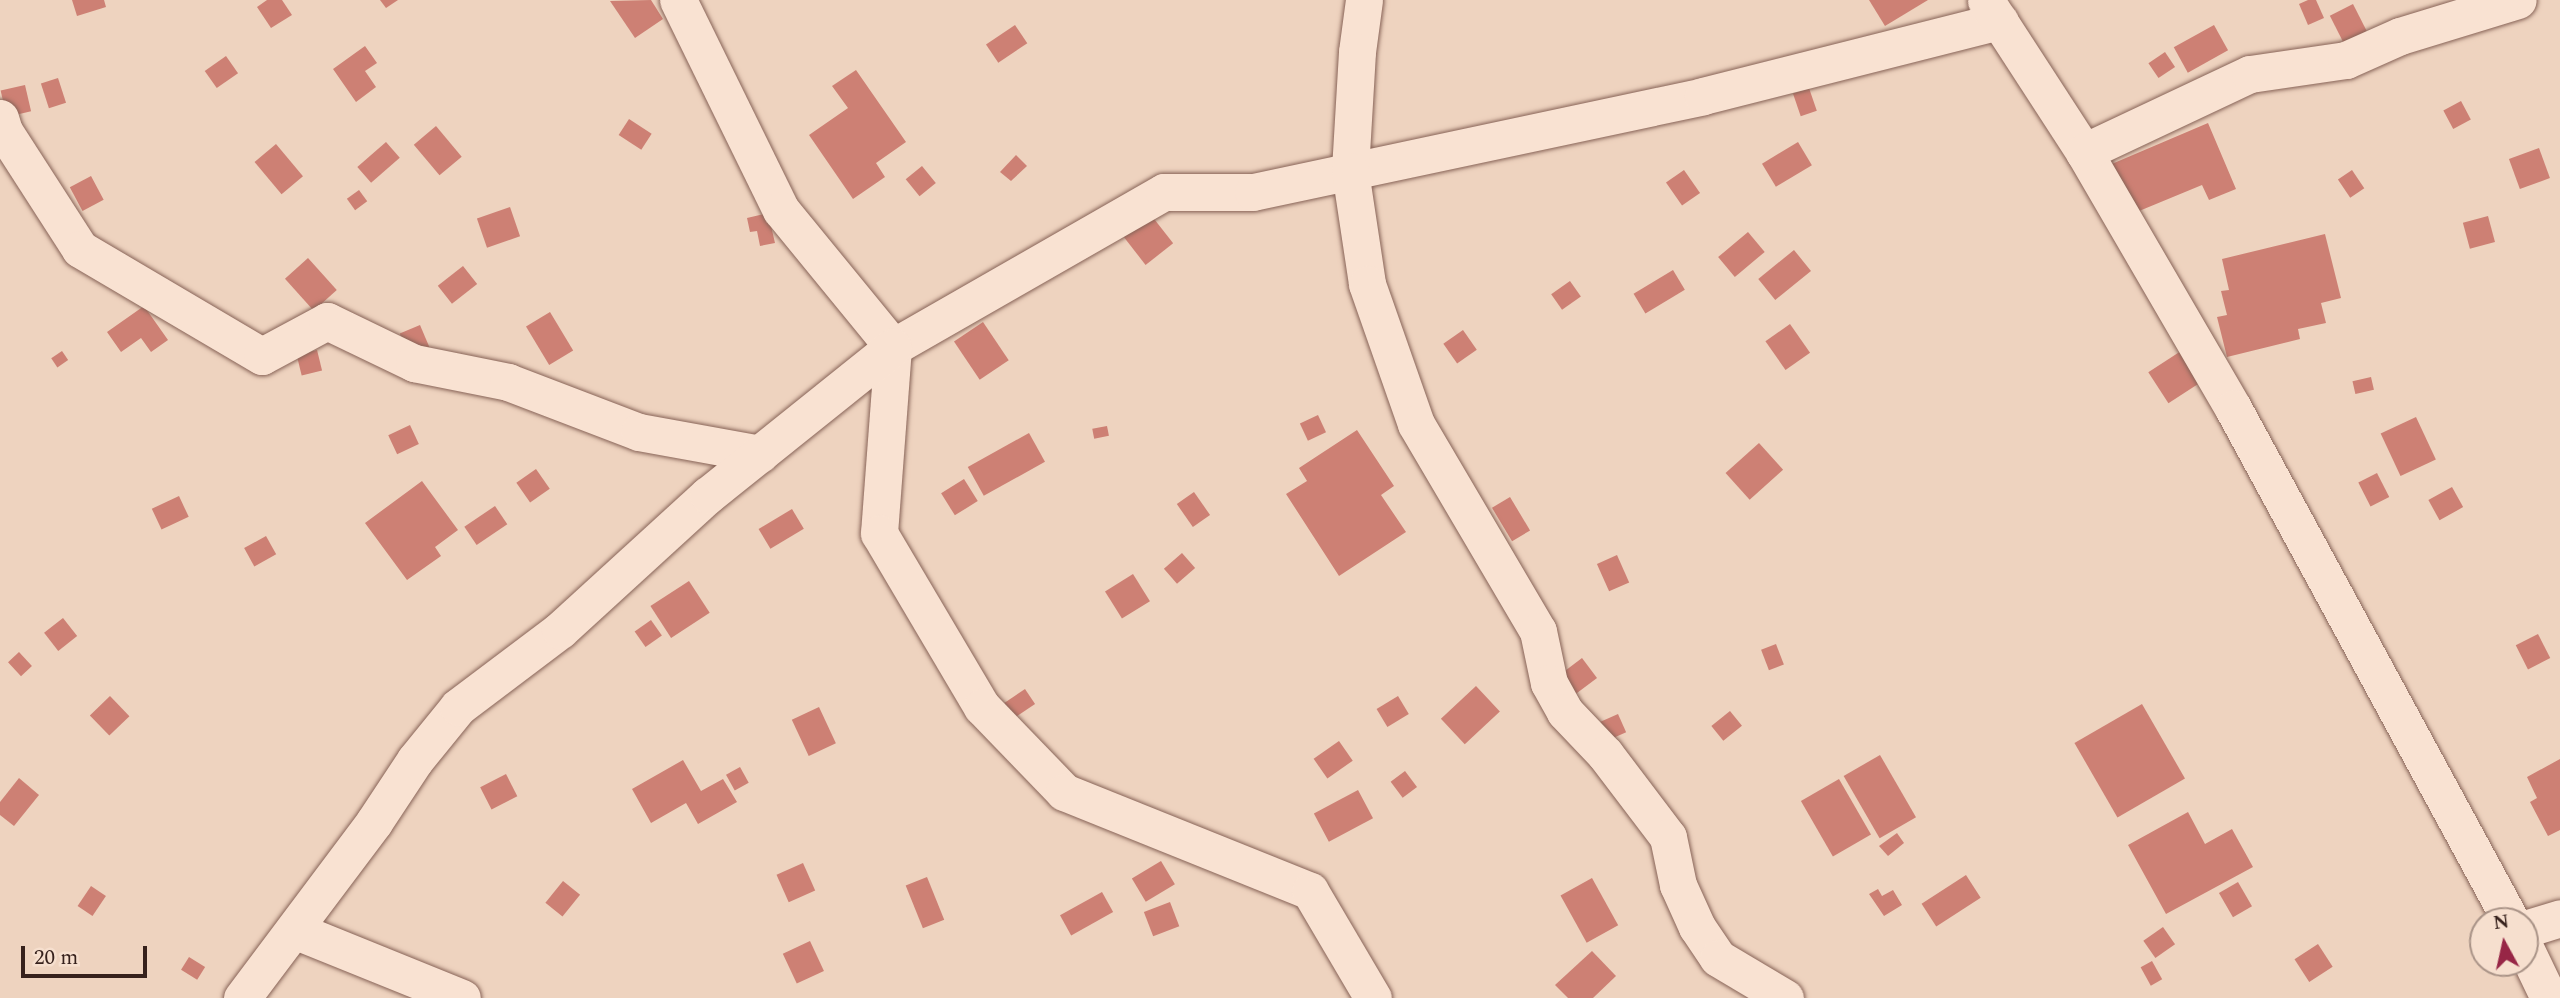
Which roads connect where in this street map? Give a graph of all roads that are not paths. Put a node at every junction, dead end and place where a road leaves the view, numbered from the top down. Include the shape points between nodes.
1 (678, 0) edge
2 (1364, 0) edge
3 (2518, 0) edge
4 (1993, 10) edge
5 (0, 118) edge
6 (2084, 152) junction
7 (1350, 171) junction
8 (893, 347) junction
9 (760, 454) junction
10 (2503, 907) edge
11 (2560, 918) edge
12 (2539, 925) edge
13 (294, 930) junction
14 (2539, 977) edge
15 (242, 998) edge
16 (462, 998) edge
17 (1373, 998) edge
18 (1784, 998) edge
19 (2549, 998) edge

1 - 8 street via 781,209
2 - 7 street
3 - 6 street via 2400,36 2346,60 2250,74
4 - 6 street
4 - 7 street via 1703,96
5 - 9 street via 80,249 262,356 327,321 414,363 508,382 639,432
6 - 10 street via 2234,408
7 - 8 street via 1253,192 1164,192
7 - 18 street via 1367,284 1416,424 1538,631 1549,683 1564,712 1605,754 1668,837 1678,885 1697,927 1718,958
8 - 9 street
8 - 17 street via 879,533 982,707 1063,792 1310,891
9 - 13 street via 708,495 560,630 458,707
11 - 12 street
13 - 15 street
13 - 16 street
14 - 19 street

